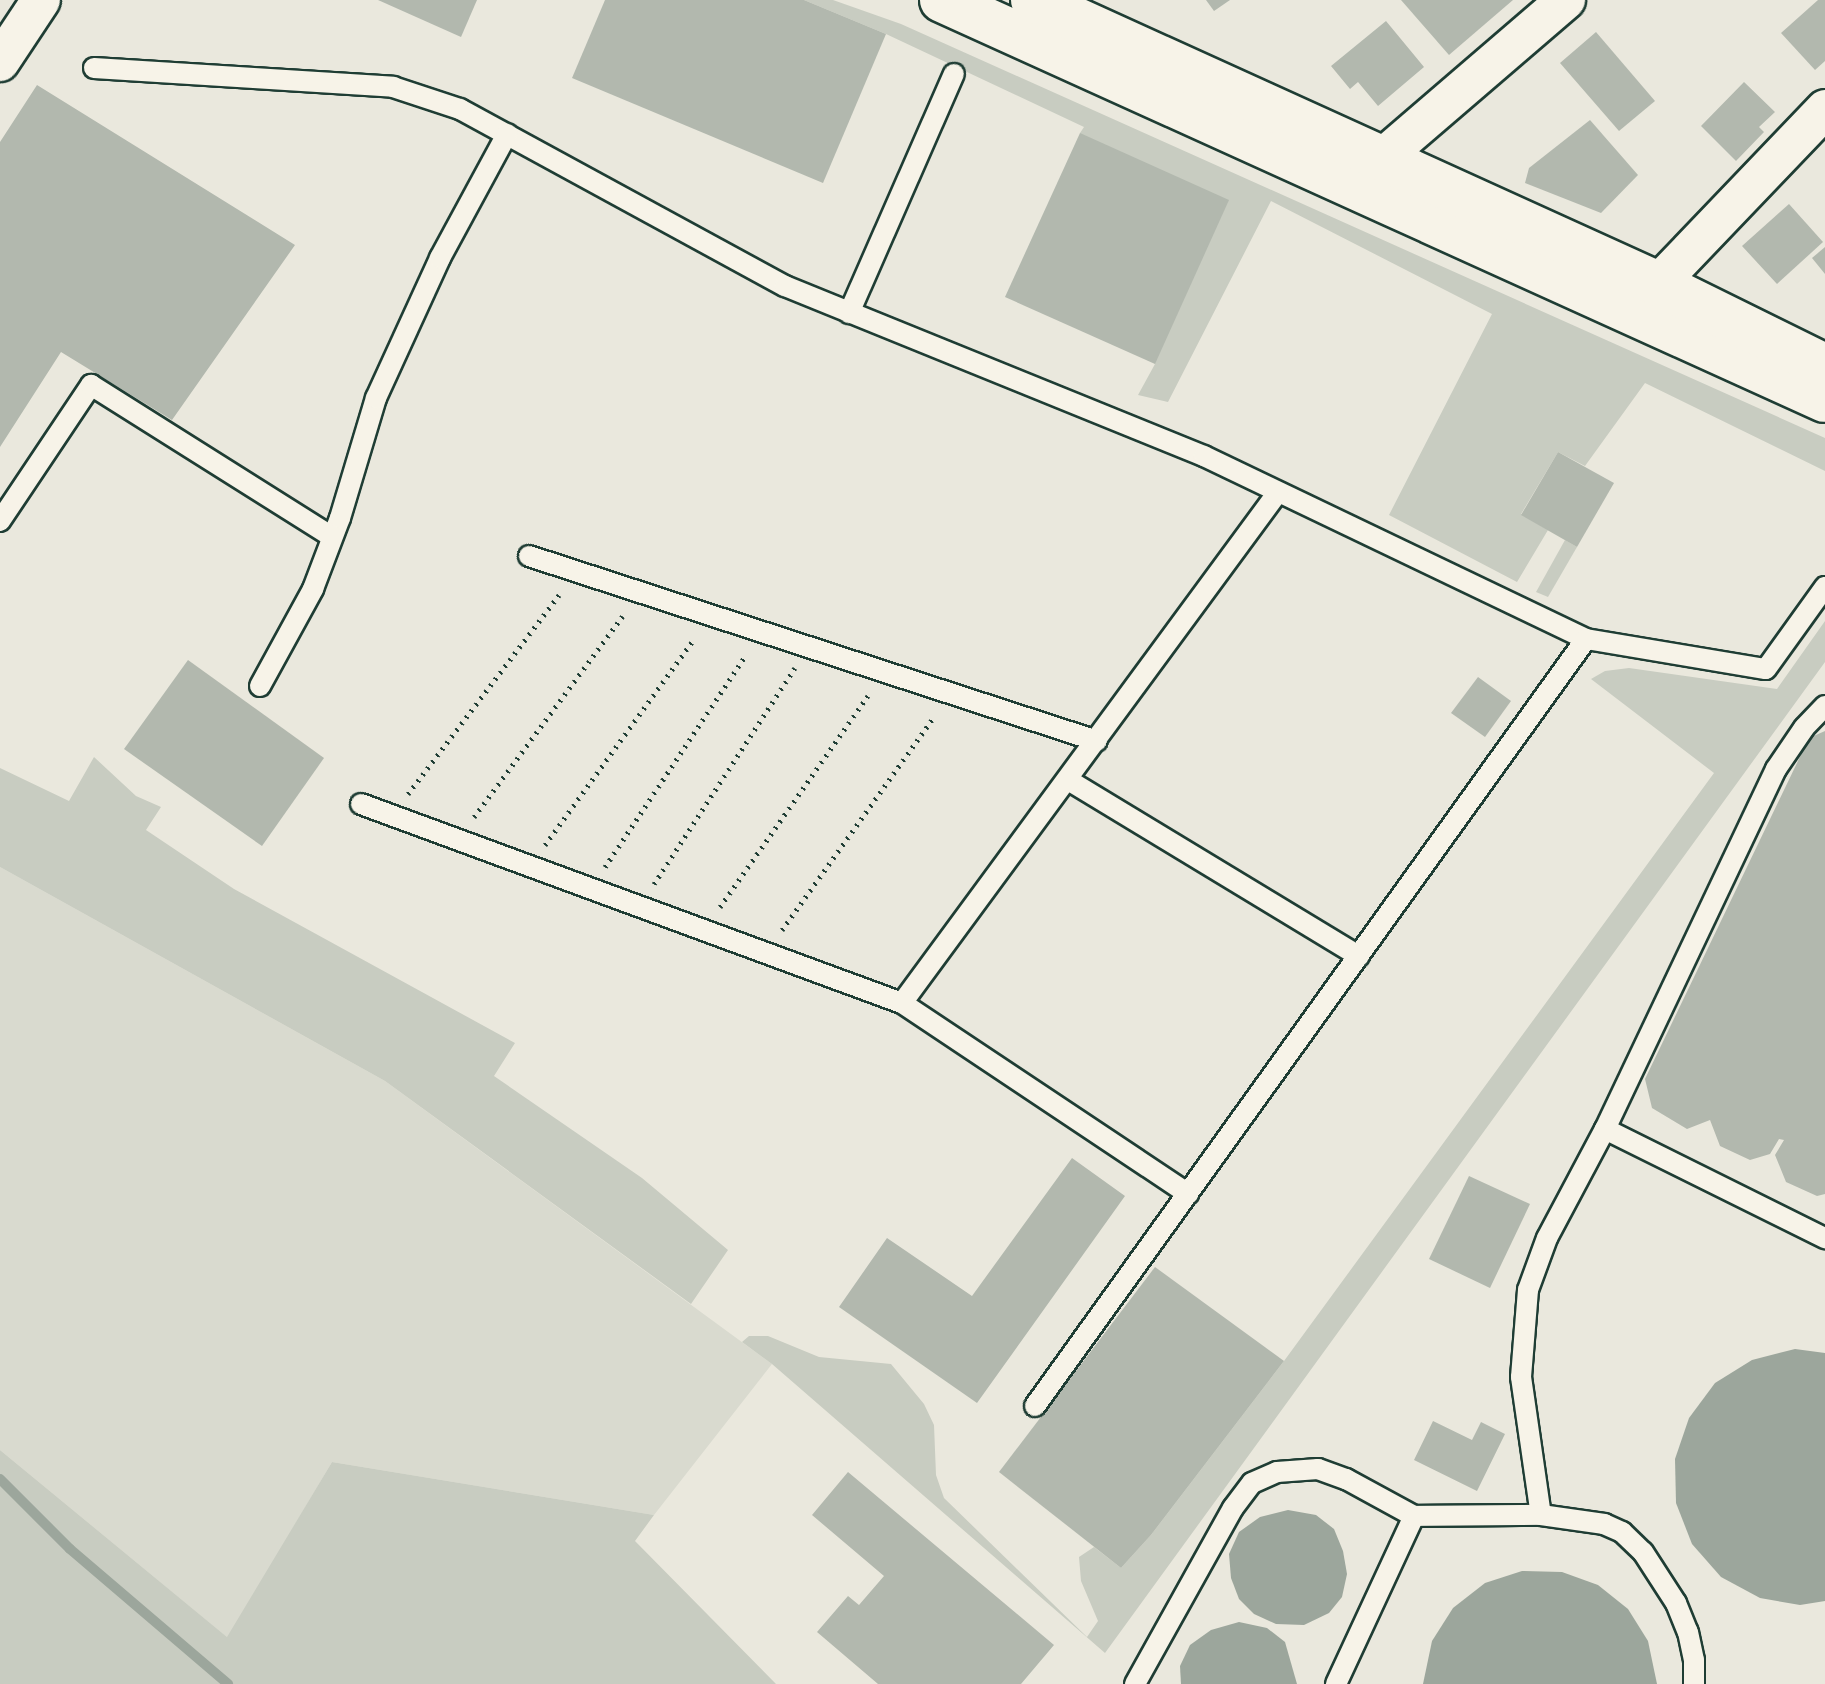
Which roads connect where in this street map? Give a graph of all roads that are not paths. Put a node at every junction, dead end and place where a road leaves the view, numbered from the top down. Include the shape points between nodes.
1 (41, 0) edge
2 (942, 0) edge
3 (1033, 0) edge
4 (1566, 0) edge
5 (0, 62) edge
6 (94, 68) dead end
7 (954, 74) dead end
8 (1825, 109) edge
9 (507, 134) junction
10 (1381, 159) junction
11 (1658, 284) junction
12 (849, 313) junction
13 (1822, 387) edge
14 (1278, 492) junction
15 (0, 521) edge
16 (332, 537) junction
17 (529, 556) dead end
18 (1825, 587) edge
19 (1586, 639) junction
20 (260, 686) dead end
21 (1825, 706) edge
22 (1097, 741) junction
23 (1068, 780) junction
24 (361, 804) dead end
25 (1359, 956) junction
26 (902, 1003) junction
27 (1605, 1129) junction
28 (1188, 1194) junction
29 (1825, 1238) edge
30 (1035, 1406) dead end
31 (1541, 1515) junction
32 (1414, 1516) junction
33 (1135, 1684) edge
34 (1336, 1684) edge
35 (1694, 1684) edge

1 - 5 street
2 - 13 main road
3 - 10 main road
4 - 10 street
6 - 9 lane via 393,87 460,109
7 - 12 lane
8 - 11 street
9 - 12 lane via 785,286
9 - 16 lane via 440,258 376,398
10 - 11 main road
11 - 13 main road
12 - 14 lane via 1204,456
14 - 19 lane
14 - 22 lane
15 - 16 lane via 91,385
16 - 20 lane via 300,614
17 - 22 lane
18 - 19 lane via 1766,669
19 - 25 lane
21 - 27 lane via 1776,769
22 - 23 lane
23 - 25 lane
23 - 26 lane
24 - 26 lane
25 - 28 lane
26 - 28 lane
27 - 29 lane
27 - 31 lane via 1547,1238 1528,1290 1521,1377
28 - 30 lane
31 - 32 lane
31 - 35 lane via 1604,1524 1643,1552 1688,1632
32 - 33 lane via 1318,1469 1299,1467 1252,1483
32 - 34 lane

